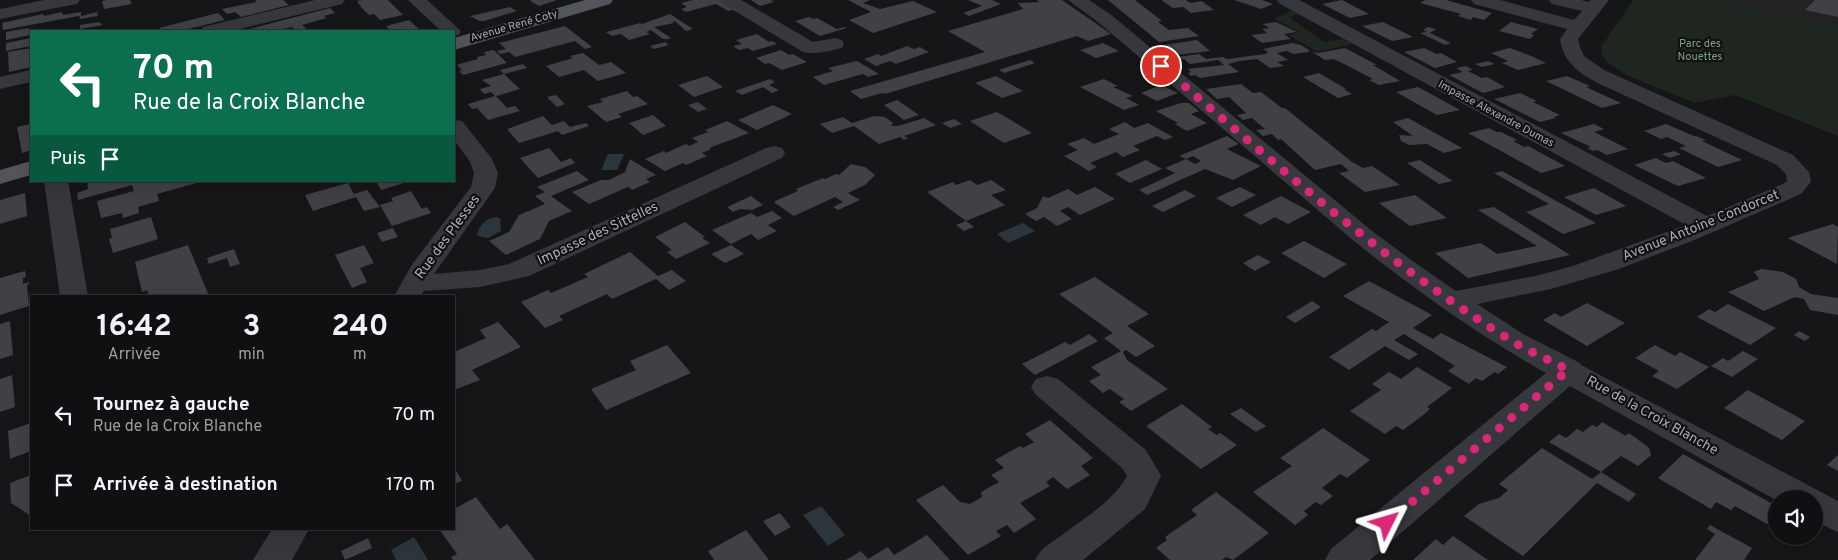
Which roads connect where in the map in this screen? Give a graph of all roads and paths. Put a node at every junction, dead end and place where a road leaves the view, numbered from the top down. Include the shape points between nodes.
1 (71, 0) edge
2 (336, 0) edge
3 (417, 0) edge
4 (604, 0) edge
5 (729, 0) edge
6 (1077, 0) edge
7 (1286, 0) edge
8 (1480, 0) edge
9 (1558, 0) edge
10 (1591, 12) edge
11 (0, 14) edge
12 (214, 30) edge
13 (449, 30) edge
14 (456, 37) edge
15 (835, 44) dead end
16 (30, 76) edge
17 (0, 83) edge
18 (455, 127) edge
19 (774, 153) dead end
20 (30, 168) edge
21 (0, 177) edge
22 (56, 182) edge
23 (1706, 226) junction
24 (410, 290) edge
25 (74, 295) edge
26 (1453, 300) junction
27 (1568, 370) junction
28 (1047, 387) dead end
29 (1788, 490) edge
30 (1823, 509) edge
31 (1838, 518) edge
32 (290, 530) edge
33 (1073, 555) edge
34 (272, 560) edge
35 (1344, 560) edge

1 - 11 street
2 - 12 street
3 - 13 street
4 - 14 main road, Avenue René Coty
5 - 15 street via 810,48
6 - 26 street, Rue de la Croix Blanche via 1104,18 1363,236
7 - 23 street, Impasse Alexandre Dumas
8 - 10 street
9 - 10 street
10 - 23 street, Avenue Antoine Condorcet via 1569,39 1569,47 1593,73 1763,149 1785,160 1797,172 1799,182 1792,189
16 - 17 street
18 - 24 street, Rue des Plesses via 480,159 486,173 483,188
19 - 24 street, Impasse des Sittelles via 519,270 497,277
20 - 21 main road
22 - 25 street
23 - 26 street, Avenue Antoine Condorcet via 1580,273
26 - 27 street, Rue de la Croix Blanche via 1512,341
27 - 29 street, Rue de la Croix Blanche
27 - 35 street
28 - 33 street via 1134,458 1144,476 1132,499
30 - 31 street
32 - 34 street

